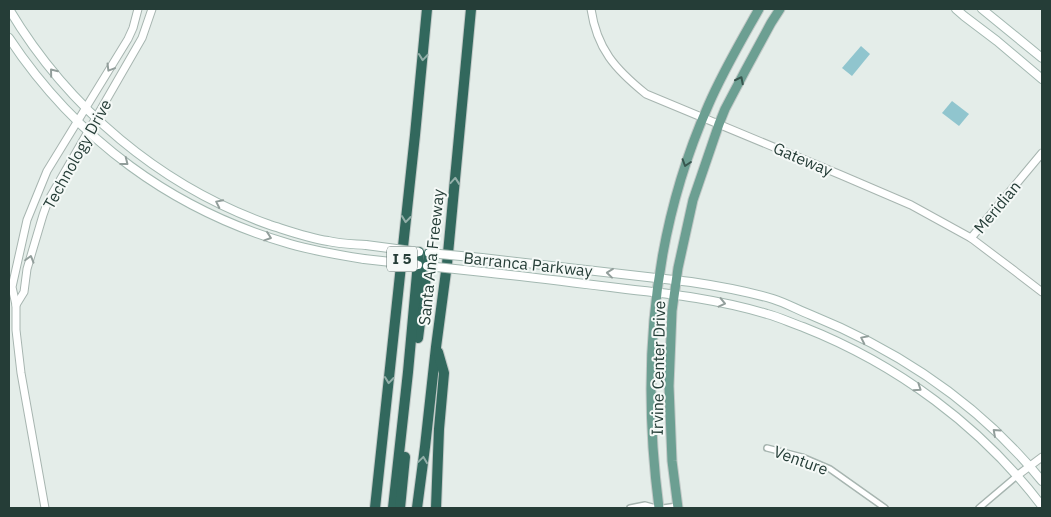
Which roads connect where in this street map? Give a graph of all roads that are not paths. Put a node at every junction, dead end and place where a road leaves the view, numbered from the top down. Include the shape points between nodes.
1 (9, 9) edge
2 (138, 9) edge
3 (152, 9) edge
4 (428, 9) edge
5 (471, 9) edge
6 (591, 9) edge
7 (759, 9) edge
8 (780, 9) edge
9 (956, 9) edge
10 (982, 9) edge
11 (9, 38) edge
12 (1042, 58) edge
13 (1042, 79) edge
14 (86, 108) junction
15 (96, 118) junction
16 (703, 118) junction
17 (78, 121) junction
18 (719, 124) junction
19 (88, 131) junction
20 (1042, 153) edge
21 (971, 238) junction
22 (424, 252) junction
23 (423, 265) junction
24 (659, 278) junction
25 (676, 280) junction
26 (656, 292) junction
27 (1042, 292) edge
28 (674, 295) junction
29 (16, 305) junction
30 (436, 347) junction
31 (411, 372) junction
32 (767, 448) dead end
33 (1042, 457) edge
34 (1030, 467) junction
35 (1018, 475) junction
36 (1042, 481) edge
37 (1042, 506) edge
38 (677, 507) edge
39 (45, 508) edge
40 (375, 508) edge
41 (392, 508) edge
42 (400, 508) edge
43 (417, 508) edge
44 (436, 508) edge
45 (630, 508) edge
46 (658, 508) edge
47 (663, 508) edge
48 (885, 508) edge
49 (979, 508) edge

14 -> 1 main road, Barranca Parkway via 45,62
2 -> 14 street, Technology Drive via 128,40
3 - 15 street, Technology Drive via 142,38
4 -> 40 highway, Santa Ana Freeway / I 5
30 -> 5 highway, Santa Ana Freeway
6 - 16 street, Gateway via 603,47 627,79 646,94
7 - 16 main road, Irvine Center Drive
18 -> 8 main road, Irvine Center Drive
9 - 13 main road
10 - 12 main road
11 - 17 main road, Barranca Parkway via 50,92
14 - 15 main road, Barranca Parkway
14 - 17 street, Technology Drive
15 - 19 street, Technology Drive
22 -> 15 main road, Barranca Parkway, bridge via 329,242 244,215 179,182 121,141
16 - 18 street, Gateway
16 -> 24 main road, Irvine Center Drive via 673,204
17 - 19 main road, Barranca Parkway
17 - 29 street, Technology Drive via 47,171 27,220 12,287
18 - 21 street, Gateway via 911,206
18 - 25 main road, Irvine Center Drive via 693,200
19 -> 23 main road, Barranca Parkway, bridge via 151,182 240,228 327,252
29 -> 19 street, Technology Drive via 24,292 27,269 48,201
20 - 21 street, Meridian
21 - 27 street, Gateway
22 - 23 highway, bridge
24 -> 22 main road, Barranca Parkway, bridge
23 - 26 main road, Barranca Parkway, bridge
23 - 31 highway
24 - 25 main road, Barranca Parkway
24 - 26 main road, Irvine Center Drive
25 - 28 main road, Irvine Center Drive
34 -> 25 main road, Barranca Parkway via 1002,436 965,404 927,375 880,346 773,299
26 - 28 main road, Barranca Parkway
26 - 46 main road, Irvine Center Drive via 650,405
28 -> 35 main road, Barranca Parkway via 768,314 826,336 874,360 958,418
28 - 38 main road, Irvine Center Drive via 669,386
29 - 39 street, Technology Drive via 20,374
43 -> 30 highway, Santa Ana Freeway
30 - 44 highway via 444,373 438,429
31 - 41 highway
31 - 42 highway
32 - 48 street, Venture via 802,457 830,469
33 - 34 street
34 - 35 street
34 - 36 main road, Barranca Parkway
35 - 37 main road, Barranca Parkway
35 - 49 street
38 - 47 street
45 - 46 street via 645,505

